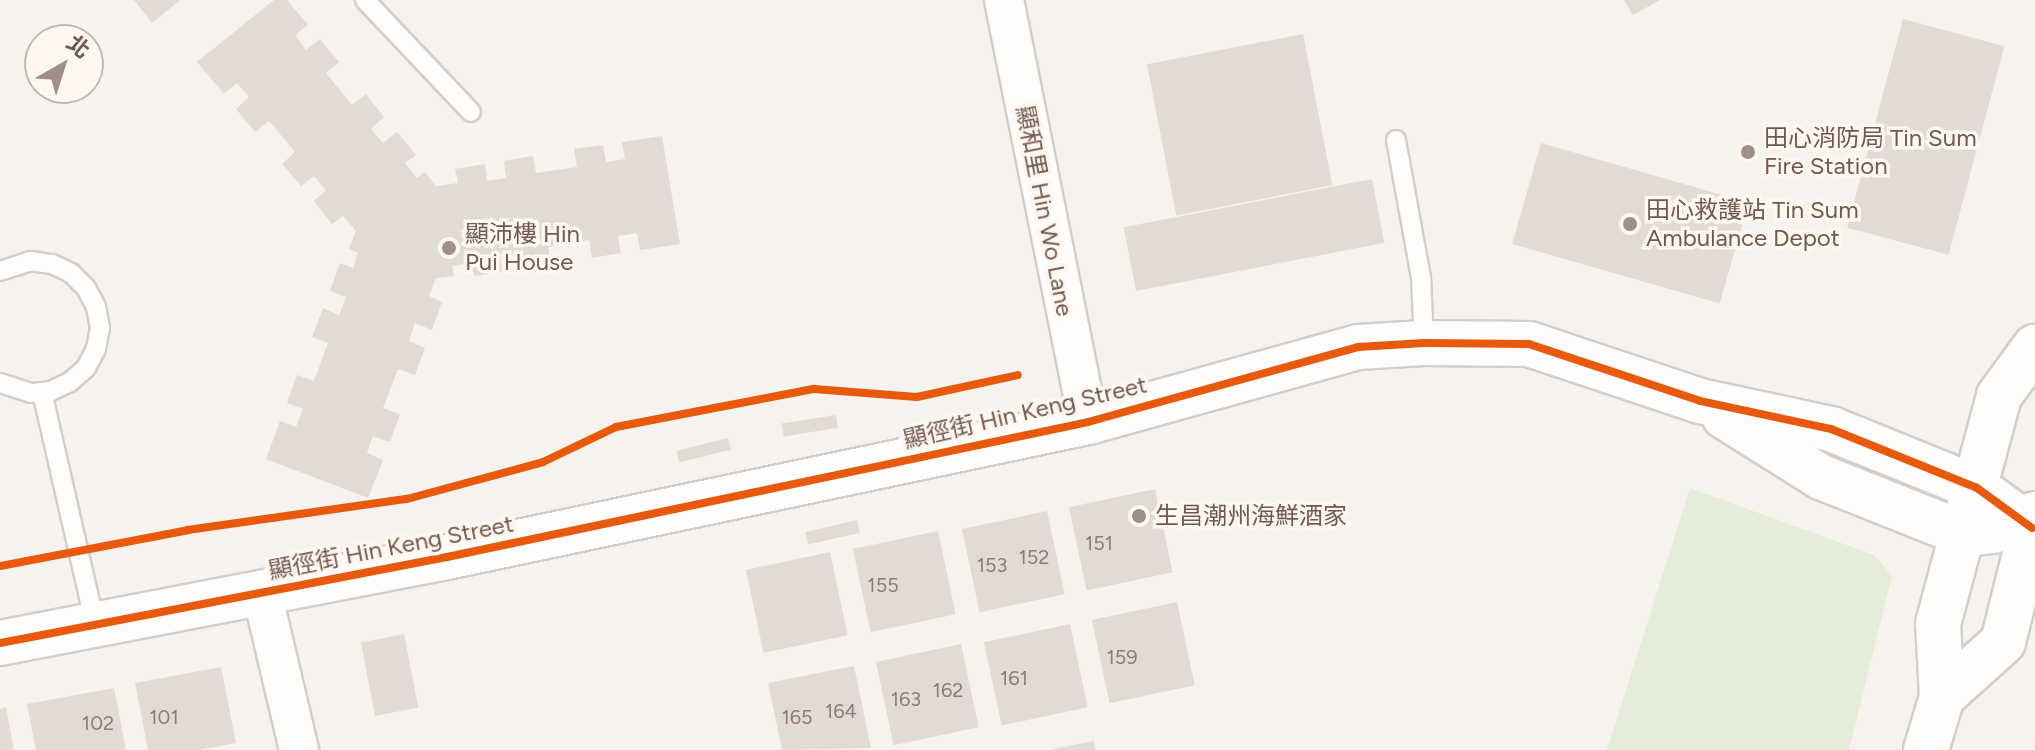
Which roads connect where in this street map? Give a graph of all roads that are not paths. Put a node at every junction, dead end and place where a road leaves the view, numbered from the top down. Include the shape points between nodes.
1 (365, 0) edge
2 (1004, 0) edge
3 (471, 112) dead end
4 (1396, 140) dead end
5 (0, 251) edge
6 (7, 268) edge
7 (1424, 343) junction
8 (2035, 347) edge
9 (0, 383) edge
10 (42, 392) junction
11 (1700, 401) junction
12 (1088, 422) junction
13 (1977, 488) junction
14 (2034, 521) edge
15 (1964, 534) junction
16 (262, 593) junction
17 (96, 627) junction
18 (0, 643) edge
19 (1942, 697) junction
20 (299, 750) edge
21 (1926, 750) edge

1 - 3 lane
2 - 12 street, 顯和里 Hin Wo Lane
4 - 7 lane via 1421,277
5 - 6 lane
6 - 10 lane via 30,261 52,264 71,273 96,307 100,328 86,368 70,382
7 - 11 street, 顯徑街 Hin Keng Street via 1529,344
7 - 12 street, 顯徑街 Hin Keng Street via 1358,347
8 - 13 street via 1999,396
9 - 10 lane
10 - 17 lane
11 - 13 street, 顯徑街 Hin Keng Street via 1831,429
11 - 15 street, 顯徑街 Hin Keng Street via 1821,477
12 - 16 street, 顯徑街 Hin Keng Street
13 - 14 street, 顯徑街 Hin Keng Street
13 - 15 street
14 - 15 street, 顯徑街 Hin Keng Street
14 - 19 street via 2003,642
15 - 19 street via 1938,624
16 - 17 street, 顯徑街 Hin Keng Street
16 - 20 street
17 - 18 street, 顯徑街 Hin Keng Street
19 - 21 street

